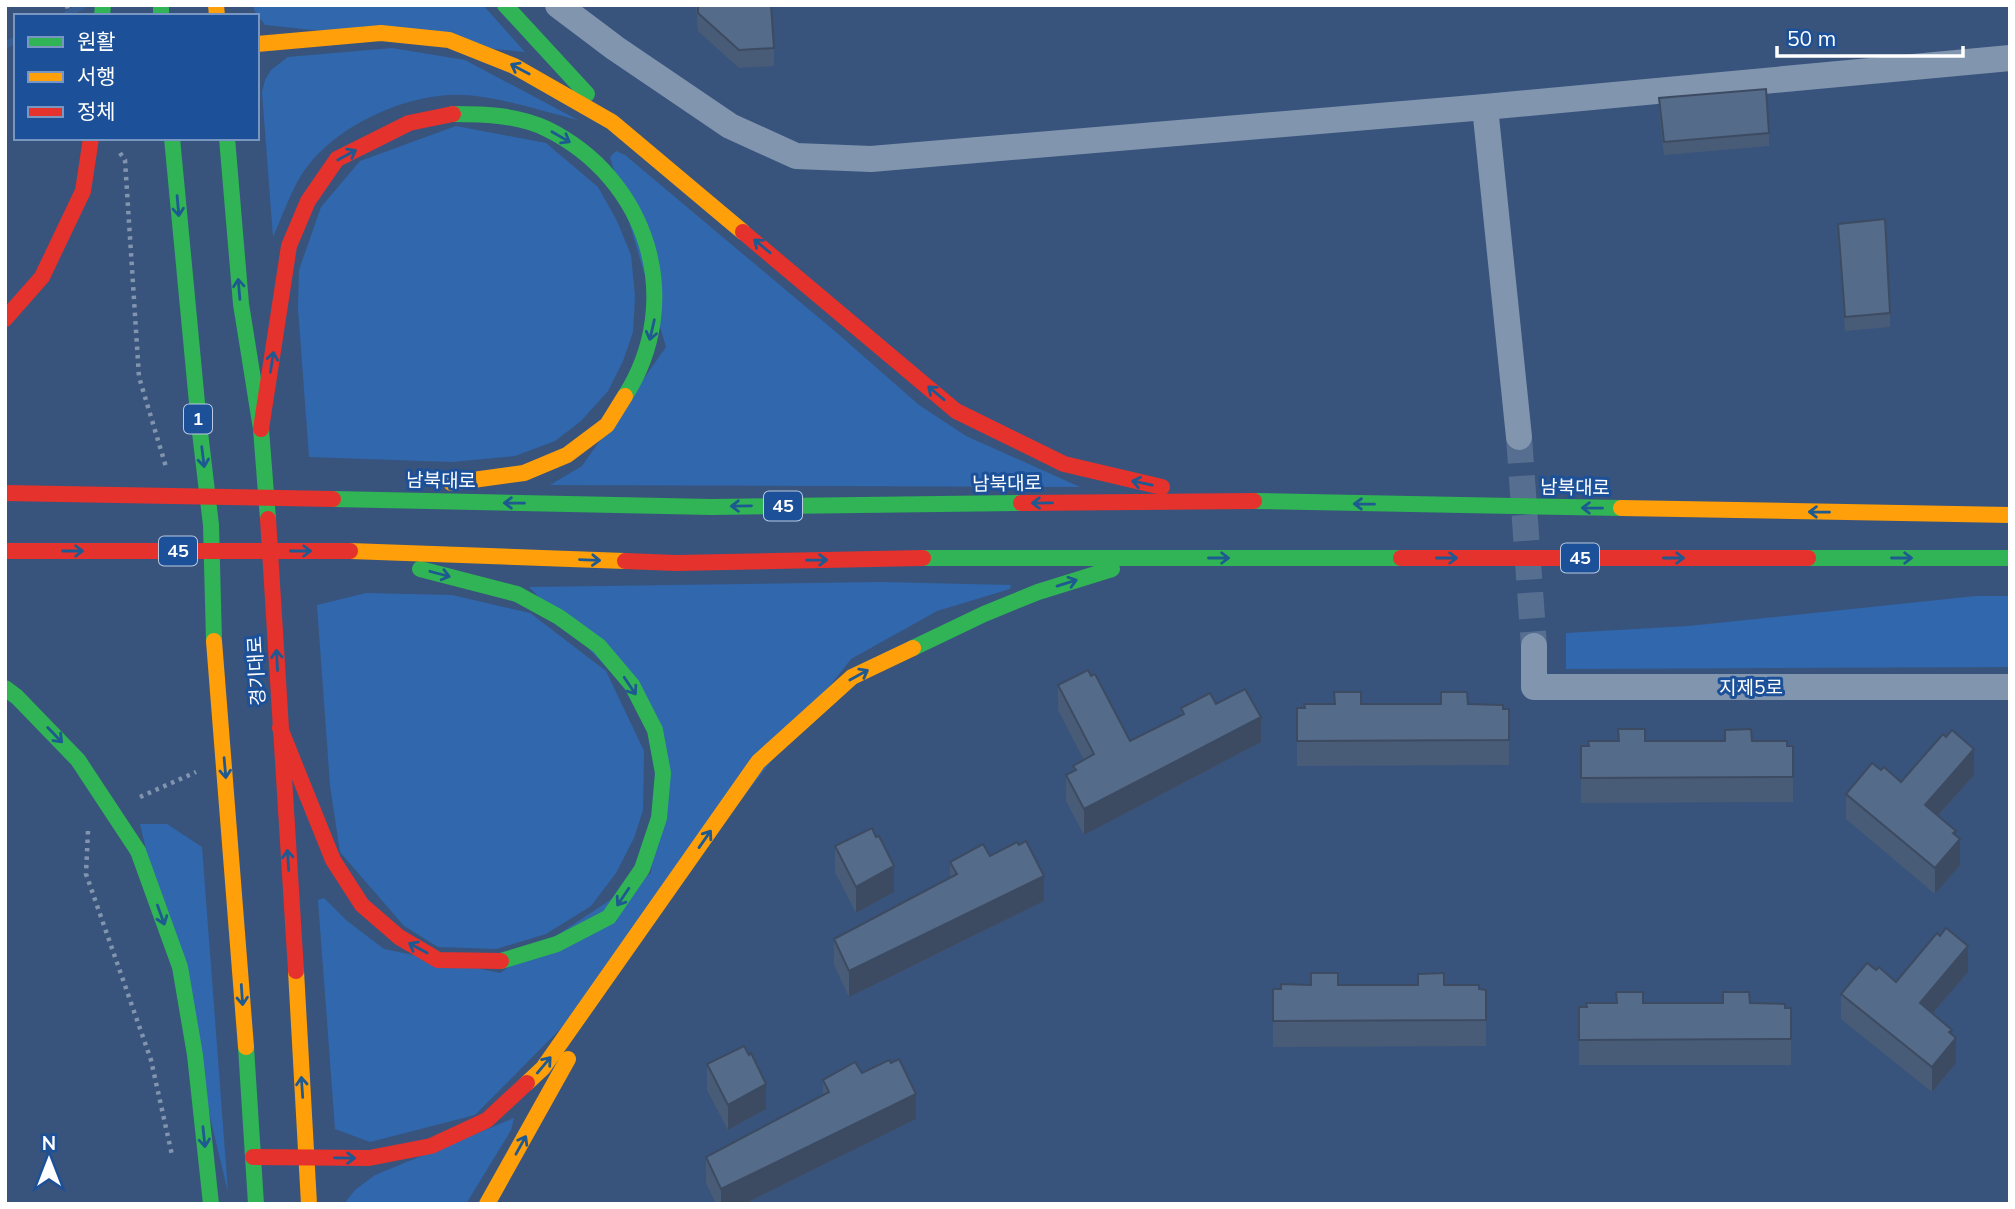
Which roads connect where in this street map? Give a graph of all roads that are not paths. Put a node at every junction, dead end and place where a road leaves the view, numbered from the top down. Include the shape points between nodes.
1 (505, 5) edge
2 (558, 5) edge
3 (259, 44) edge
4 (2010, 58) edge
5 (1485, 107) junction
6 (612, 122) junction
7 (91, 140) edge
8 (172, 140) edge
9 (227, 140) edge
10 (5, 319) edge
11 (261, 429) junction
12 (1519, 437) tunnel mouth
13 (5, 493) edge
14 (332, 499) junction
15 (1233, 501) junction
16 (2010, 515) edge
17 (5, 551) edge
18 (350, 551) junction
19 (1151, 558) junction
20 (2010, 558) edge
21 (1534, 646) tunnel mouth
22 (2010, 687) edge
23 (5, 688) edge
24 (280, 728) junction
25 (638, 935) junction
26 (253, 1157) junction
27 (306, 1158) junction
28 (211, 1204) edge
29 (256, 1204) edge
30 (309, 1204) edge
31 (487, 1204) edge

1 - 6 main road
2 - 5 street via 730,126 796,156 871,159
6 -> 3 main road via 514,66 449,40 381,33
4 - 5 street
5 - 12 street
15 -> 6 main road via 1063,464 956,411
7 - 10 main road via 83,191 42,277
8 -> 26 main road, 경기대로 / 1 via 211,525 212,614
11 -> 9 main road, 경기대로 via 240,304
11 -> 14 main road via 289,246 308,201 337,159 409,122 451,114 494,114 545,128 580,148 617,185 642,227 655,278 654,327 635,381 607,425 567,455 524,473
24 -> 11 main road, 경기대로
13 - 14 main road, 남북대로 / 45, bridge
15 -> 14 main road, 남북대로 / 45 via 712,507
16 -> 15 main road, 남북대로 / 45
17 -> 18 main road, 45, bridge
18 -> 19 main road, 45 via 676,563
18 -> 24 main road via 517,594 599,646 632,685 655,730 663,773 659,818 642,869 609,917 557,944 500,961 438,960 399,937 362,905 332,860
19 -> 20 main road, 45
25 -> 19 main road via 758,762 852,677 1038,592
21 - 22 street, 지제5로 via 1534,687
23 -> 28 main road, bridge via 78,760 138,850 180,967
27 -> 24 main road, 경기대로
27 -> 25 main road via 369,1158 431,1146 487,1120 543,1068
31 -> 25 main road
26 - 27 main road
26 - 29 main road, 경기대로 / 1
27 - 30 main road, 경기대로

